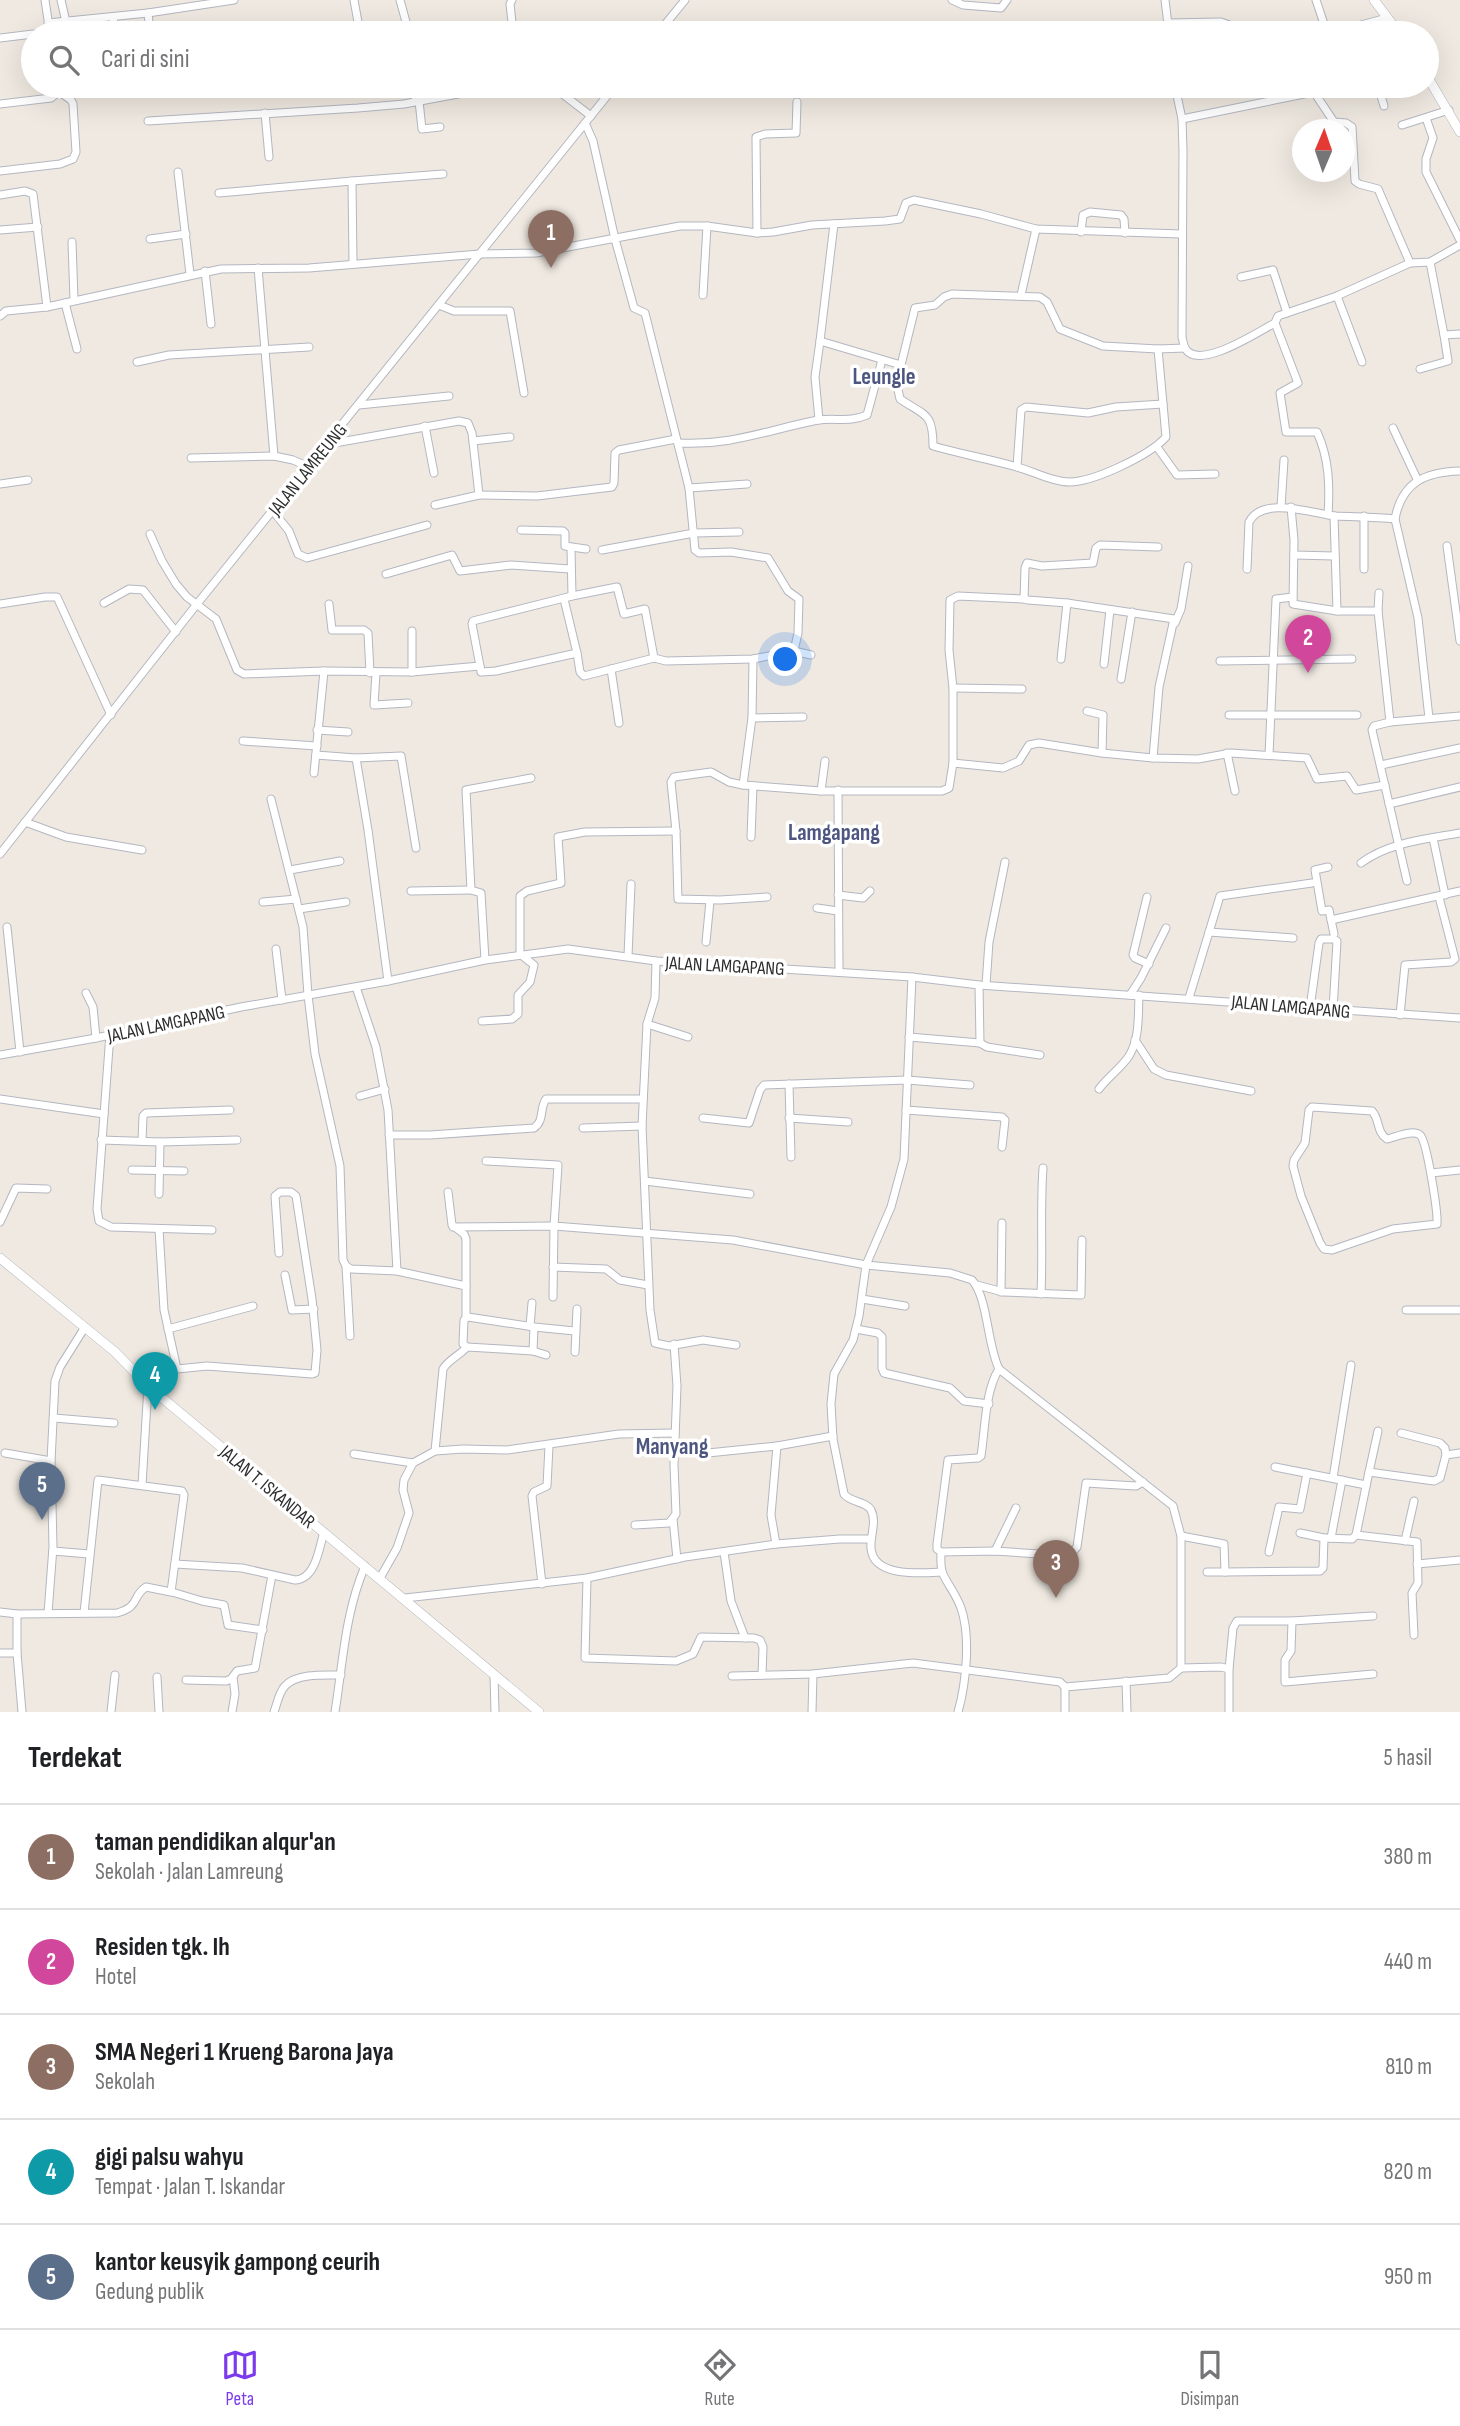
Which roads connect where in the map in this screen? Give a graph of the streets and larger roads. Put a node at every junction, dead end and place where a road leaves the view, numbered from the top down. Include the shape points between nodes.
1 (46, 0) edge
2 (61, 0) edge
3 (234, 0) edge
4 (354, 0) edge
5 (400, 0) edge
6 (512, 0) edge
7 (685, 0) edge
8 (953, 0) edge
9 (1007, 0) edge
10 (1165, 0) edge
11 (1316, 0) edge
12 (1374, 0) edge
13 (148, 13) junction
14 (113, 17) junction
15 (1387, 18) junction
16 (48, 21) edge
17 (66, 21) edge
18 (75, 21) edge
19 (114, 21) edge
20 (149, 21) edge
21 (358, 21) edge
22 (406, 21) edge
23 (512, 21) edge
24 (668, 21) edge
25 (1168, 21) edge
26 (1323, 21) edge
27 (1380, 21) edge
28 (1389, 21) edge
29 (21, 35) edge
30 (0, 38) edge
31 (1439, 95) edge
32 (51, 98) edge
33 (69, 98) edge
34 (417, 98) edge
35 (435, 98) edge
36 (568, 98) edge
37 (605, 98) edge
38 (1178, 98) edge
39 (1285, 98) edge
40 (1318, 98) edge
41 (1382, 98) edge
42 (418, 101) junction
43 (797, 102) dead end
44 (0, 104) edge
45 (1384, 106) dead end
46 (1449, 110) junction
47 (265, 113) junction
48 (591, 116) junction
49 (1426, 118) junction
50 (1182, 119) junction
51 (1330, 119) edge
52 (148, 121) dead end
53 (585, 123) junction
54 (1402, 125) dead end
55 (440, 127) dead end
56 (1460, 132) edge
57 (269, 157) dead end
58 (0, 171) edge
59 (178, 172) dead end
60 (443, 174) dead end
61 (352, 181) junction
62 (1355, 181) edge
63 (219, 193) dead end
64 (0, 195) edge
65 (834, 223) junction
66 (707, 226) junction
67 (38, 227) junction
68 (1036, 229) junction
69 (0, 230) edge
70 (1081, 232) junction
71 (758, 233) junction
72 (1125, 233) junction
73 (186, 234) junction
74 (1181, 234) junction
75 (150, 239) dead end
76 (615, 239) junction
77 (72, 242) dead end
78 (1460, 242) edge
79 (480, 254) junction
80 (1430, 262) junction
81 (353, 263) junction
82 (1410, 263) junction
83 (258, 268) junction
84 (205, 271) junction
85 (190, 274) junction
86 (1241, 277) dead end
87 (703, 295) dead end
88 (1021, 295) junction
89 (1337, 296) junction
90 (74, 300) junction
91 (65, 303) junction
92 (439, 305) junction
93 (47, 307) junction
94 (1287, 313) junction
95 (0, 316) edge
96 (1275, 323) junction
97 (211, 324) dead end
98 (1460, 334) edge
99 (1444, 335) junction
100 (820, 341) junction
101 (309, 347) dead end
102 (1185, 348) junction
103 (77, 349) dead end
104 (1158, 349) junction
105 (266, 351) junction
106 (882, 360) junction
107 (137, 362) dead end
108 (1362, 362) dead end
109 (901, 365) junction
110 (1420, 369) dead end
111 (524, 394) dead end
112 (449, 396) dead end
113 (1163, 404) junction
114 (359, 405) junction
115 (819, 420) junction
116 (425, 426) junction
117 (1393, 428) dead end
118 (510, 437) dead end
119 (473, 441) junction
120 (677, 441) junction
121 (328, 444) junction
122 (1157, 447) junction
123 (274, 456) junction
124 (191, 458) dead end
125 (1284, 460) dead end
126 (309, 467) junction
127 (1017, 467) junction
128 (1460, 471) edge
129 (434, 473) dead end
130 (1215, 474) dead end
131 (1416, 479) junction
132 (28, 480) dead end
133 (0, 484) edge
134 (747, 484) dead end
135 (688, 488) junction
136 (479, 495) junction
137 (435, 505) dead end
138 (1281, 507) junction
139 (1291, 508) junction
140 (273, 510) junction
141 (1331, 515) junction
142 (1364, 516) junction
143 (1395, 519) junction
144 (427, 525) dead end
145 (521, 530) dead end
146 (738, 532) dead end
147 (694, 533) junction
148 (150, 534) dead end
149 (1447, 546) dead end
150 (1158, 547) dead end
151 (570, 548) junction
152 (586, 549) dead end
153 (602, 550) dead end
154 (1294, 555) junction
155 (1334, 556) junction
156 (1188, 566) dead end
157 (570, 569) junction
158 (1247, 569) dead end
159 (1364, 569) dead end
160 (386, 574) dead end
161 (1457, 589) edge
162 (1379, 593) dead end
163 (1293, 597) junction
164 (568, 598) junction
165 (1024, 598) junction
166 (104, 603) dead end
167 (1067, 603) junction
168 (0, 604) edge
169 (197, 604) junction
170 (329, 604) dead end
171 (1110, 610) junction
172 (1337, 611) junction
173 (1378, 611) junction
174 (1132, 612) junction
175 (1173, 627) junction
176 (412, 631) dead end
177 (176, 632) junction
178 (1460, 641) edge
179 (794, 651) junction
180 (577, 653) junction
181 (811, 655) dead end
182 (654, 658) junction
183 (753, 659) junction
184 (1061, 659) dead end
185 (1352, 659) dead end
186 (1272, 660) junction
187 (1220, 661) dead end
188 (1104, 664) dead end
189 (480, 666) junction
190 (611, 669) junction
191 (324, 671) junction
192 (412, 672) junction
193 (373, 673) junction
194 (1121, 679) dead end
195 (953, 688) junction
196 (1022, 689) dead end
197 (408, 703) dead end
198 (1087, 711) dead end
199 (111, 715) junction
200 (1229, 715) dead end
201 (1357, 715) dead end
202 (1271, 716) junction
203 (1460, 716) edge
204 (803, 717) dead end
205 (752, 718) junction
206 (1429, 718) junction
207 (1390, 722) junction
208 (619, 723) dead end
209 (317, 730) junction
210 (348, 733) dead end
211 (243, 741) dead end
212 (317, 746) junction
213 (1460, 748) edge
214 (1102, 753) junction
215 (1227, 753) junction
216 (316, 755) junction
217 (1269, 755) junction
218 (356, 758) junction
219 (1153, 758) junction
220 (825, 761) dead end
221 (953, 763) junction
222 (1381, 765) junction
223 (314, 773) dead end
224 (531, 778) dead end
225 (743, 785) junction
226 (1385, 785) junction
227 (753, 786) junction
228 (1460, 787) edge
229 (838, 790) junction
230 (821, 791) junction
231 (1235, 791) dead end
232 (271, 799) dead end
233 (1389, 804) junction
234 (25, 822) junction
235 (676, 831) junction
236 (1460, 833) edge
237 (751, 837) dead end
238 (1433, 838) junction
239 (1399, 845) junction
240 (416, 848) dead end
241 (142, 850) dead end
242 (0, 854) edge
243 (340, 860) dead end
244 (1005, 862) dead end
245 (1361, 863) dead end
246 (1328, 867) dead end
247 (290, 870) junction
248 (1407, 881) dead end
249 (1311, 883) dead end
250 (631, 884) dead end
251 (471, 890) junction
252 (411, 891) dead end
253 (870, 891) dead end
254 (1460, 891) edge
255 (838, 895) junction
256 (1442, 896) junction
257 (766, 897) dead end
258 (1147, 897) dead end
259 (296, 899) junction
260 (710, 901) junction
261 (263, 902) dead end
262 (346, 902) dead end
263 (817, 908) dead end
264 (299, 909) junction
265 (838, 911) junction
266 (1331, 920) junction
267 (8, 927) dead end
268 (1166, 928) dead end
269 (1209, 932) junction
270 (1335, 934) dead end
271 (1460, 935) edge
272 (1293, 938) dead end
273 (1450, 938) junction
274 (706, 942) dead end
275 (276, 949) dead end
276 (520, 954) junction
277 (628, 956) junction
278 (485, 960) junction
279 (656, 961) junction
280 (1149, 964) junction
281 (839, 972) junction
282 (912, 976) junction
283 (388, 981) junction
284 (982, 985) junction
285 (356, 987) junction
286 (86, 993) dead end
287 (308, 995) junction
288 (1134, 995) junction
289 (1189, 998) junction
290 (282, 1000) junction
291 (1310, 1008) junction
292 (1333, 1010) junction
293 (1400, 1015) junction
294 (1460, 1018) edge
295 (482, 1021) dead end
296 (647, 1024) junction
297 (110, 1034) junction
298 (688, 1037) dead end
299 (909, 1037) junction
300 (96, 1038) junction
301 (1135, 1040) junction
302 (980, 1043) junction
303 (20, 1052) junction
304 (0, 1055) edge
305 (1040, 1055) dead end
306 (907, 1080) junction
307 (789, 1084) junction
308 (970, 1084) dead end
309 (385, 1089) junction
310 (1099, 1089) dead end
311 (1251, 1091) dead end
312 (360, 1097) dead end
313 (0, 1099) edge
314 (643, 1099) junction
315 (230, 1110) dead end
316 (906, 1110) junction
317 (104, 1114) junction
318 (703, 1118) dead end
319 (789, 1118) junction
320 (848, 1122) dead end
321 (642, 1126) junction
322 (583, 1128) dead end
323 (389, 1135) junction
324 (101, 1140) junction
325 (237, 1140) dead end
326 (142, 1141) junction
327 (160, 1142) junction
328 (1002, 1147) dead end
329 (791, 1157) dead end
330 (486, 1161) dead end
331 (1044, 1167) dead end
332 (132, 1170) dead end
333 (159, 1170) junction
334 (1460, 1170) edge
335 (184, 1171) dead end
336 (1431, 1173) junction
337 (645, 1181) junction
338 (47, 1189) dead end
339 (448, 1192) dead end
340 (159, 1194) dead end
341 (750, 1194) dead end
342 (0, 1222) edge
343 (1002, 1223) dead end
344 (554, 1226) junction
345 (453, 1227) junction
346 (159, 1229) junction
347 (212, 1230) dead end
348 (646, 1233) junction
349 (1082, 1240) dead end
350 (279, 1253) dead end
351 (0, 1258) edge
352 (866, 1265) junction
353 (346, 1266) junction
354 (553, 1267) junction
355 (397, 1271) junction
356 (285, 1275) dead end
357 (976, 1284) junction
358 (648, 1285) junction
359 (466, 1286) junction
360 (1001, 1292) junction
361 (1041, 1294) junction
362 (553, 1297) dead end
363 (862, 1299) junction
364 (532, 1303) dead end
365 (253, 1306) dead end
366 (905, 1306) dead end
367 (314, 1309) junction
368 (577, 1309) dead end
369 (1406, 1310) dead end
370 (1460, 1310) edge
371 (466, 1317) junction
372 (85, 1327) junction
373 (532, 1327) junction
374 (168, 1329) junction
375 (856, 1329) junction
376 (575, 1331) junction
377 (350, 1335) dead end
378 (674, 1343) junction
379 (736, 1345) dead end
380 (467, 1347) junction
381 (533, 1351) junction
382 (575, 1352) dead end
383 (546, 1355) dead end
384 (1351, 1365) dead end
385 (999, 1369) junction
386 (149, 1386) junction
387 (989, 1404) junction
388 (54, 1418) junction
389 (114, 1423) dead end
390 (1378, 1431) dead end
391 (676, 1433) junction
392 (1401, 1433) dead end
393 (833, 1436) junction
394 (549, 1446) junction
395 (675, 1446) junction
396 (777, 1446) junction
397 (435, 1451) junction
398 (1460, 1452) edge
399 (5, 1454) dead end
400 (354, 1454) dead end
401 (1446, 1455) junction
402 (51, 1461) junction
403 (413, 1463) junction
404 (1275, 1467) dead end
405 (1369, 1472) junction
406 (1307, 1473) junction
407 (1333, 1478) junction
408 (1342, 1480) junction
409 (1143, 1482) junction
410 (142, 1485) junction
411 (1366, 1485) junction
412 (1414, 1501) dead end
413 (1016, 1508) dead end
414 (673, 1519) junction
415 (635, 1525) dead end
416 (324, 1532) junction
417 (1300, 1533) dead end
418 (1356, 1535) junction
419 (1181, 1536) junction
420 (1328, 1538) junction
421 (872, 1539) junction
422 (1405, 1541) junction
423 (776, 1544) junction
424 (53, 1551) junction
425 (995, 1551) junction
426 (724, 1552) junction
427 (941, 1552) junction
428 (1269, 1552) dead end
429 (89, 1554) junction
430 (677, 1559) junction
431 (1460, 1560) edge
432 (175, 1564) junction
433 (1418, 1564) junction
434 (365, 1566) junction
435 (942, 1572) junction
436 (1207, 1572) dead end
437 (1225, 1572) junction
438 (272, 1574) junction
439 (380, 1578) junction
440 (587, 1578) junction
441 (542, 1584) junction
442 (172, 1591) junction
443 (405, 1598) junction
444 (0, 1612) edge
445 (84, 1613) junction
446 (17, 1614) junction
447 (48, 1614) junction
448 (1373, 1616) dead end
449 (1292, 1621) junction
450 (263, 1630) junction
451 (1414, 1635) dead end
452 (746, 1638) junction
453 (0, 1653) edge
454 (17, 1653) junction
455 (1181, 1668) junction
456 (1229, 1670) junction
457 (966, 1671) junction
458 (813, 1674) junction
459 (1373, 1674) dead end
460 (115, 1675) dead end
461 (341, 1675) junction
462 (762, 1675) junction
463 (157, 1676) dead end
464 (494, 1676) junction
465 (732, 1676) dead end
466 (233, 1677) junction
467 (186, 1680) dead end
468 (1126, 1681) junction
469 (1065, 1687) junction
470 (22, 1712) edge
471 (111, 1712) edge
472 (159, 1712) edge
473 (232, 1712) edge
474 (274, 1712) edge
475 (335, 1712) edge
476 (495, 1712) edge
477 (538, 1712) edge
478 (812, 1712) edge
479 (958, 1712) edge
480 (1065, 1712) edge
481 (1127, 1712) edge
482 (1229, 1712) edge

1 - 16 street
2 - 17 street
3 - 13 street
4 - 21 street
5 - 22 street
6 - 23 street
7 - 24 street
8 - 9 street via 1001,8
10 - 25 street
11 - 26 street
12 - 15 street
13 - 14 street
13 - 20 street
14 - 18 street
14 - 19 street
15 - 27 street
15 - 28 street
29 - 30 street
31 - 46 street
32 - 44 street
33 - 58 street via 73,104 73,159
34 - 42 street
35 - 42 street
36 - 48 street
37 - 48 street, JALAN LAMREUNG
38 - 50 street
39 - 50 street
40 - 51 street
41 - 45 street
42 - 47 street
42 - 55 street via 422,129
43 - 71 street via 796,133 756,137
46 - 49 street
46 - 56 street
47 - 52 street
47 - 57 street
48 - 53 street, JALAN LAMREUNG
49 - 54 street
49 - 78 street via 1433,138 1426,172
50 - 74 street
53 - 76 street
53 - 79 street, JALAN LAMREUNG
59 - 73 street
60 - 61 street
61 - 63 street
61 - 81 street
62 - 82 street via 1378,189
64 - 67 street via 32,192
65 - 68 street via 900,219 906,203 914,200
65 - 71 street
65 - 100 street
66 - 71 street
66 - 76 street via 680,226
66 - 87 street
67 - 69 street
67 - 93 street
68 - 70 street
68 - 88 street
70 - 72 street
70 - 72 street via 1083,215 1090,212 1121,215
72 - 74 street
73 - 75 street
73 - 85 street
74 - 102 street
76 - 79 street via 536,253
76 - 120 street via 634,308 645,313
77 - 90 street
78 - 80 street
79 - 81 street
79 - 92 street, JALAN LAMREUNG
80 - 82 street
80 - 99 street
81 - 83 street
82 - 89 street
83 - 84 street
83 - 105 street
84 - 85 street
84 - 97 street
85 - 90 street
86 - 94 street via 1273,270
88 - 104 street via 1044,299 1060,329 1091,342
88 - 109 street via 952,295 935,305 915,308
89 - 94 street
89 - 108 street
90 - 91 street
91 - 93 street
91 - 103 street
92 - 111 street via 454,311 510,311
92 - 114 street, JALAN LAMREUNG
93 - 95 street via 6,311
94 - 96 street
96 - 102 street via 1212,355 1193,354
96 - 141 street via 1298,383 1280,393 1286,432 1317,432 1325,449
98 - 99 street
99 - 110 street via 1448,361
100 - 106 street
100 - 115 street via 815,377
101 - 105 street
102 - 104 street
104 - 113 street
105 - 107 street via 169,355
105 - 123 street
106 - 109 street
106 - 115 street via 867,415
109 - 127 street via 900,399 923,412 932,424 933,446
112 - 114 street
113 - 122 street via 1166,438
113 - 127 street via 1088,413 1026,407 1021,410
114 - 121 street, JALAN LAMREUNG
115 - 120 street via 737,440
116 - 119 street via 464,421 471,427
116 - 121 street
116 - 129 street
117 - 131 street
118 - 119 street
119 - 136 street
120 - 135 street
120 - 136 street via 619,450 612,487 537,496
121 - 126 street, JALAN LAMREUNG
122 - 127 street via 1109,471 1076,481 1064,482
122 - 130 street via 1177,475
123 - 124 street
123 - 126 street
125 - 138 street
126 - 140 street, JALAN LAMREUNG
128 - 131 street
131 - 143 street via 1398,505
132 - 133 street
134 - 135 street
135 - 147 street
136 - 137 street
138 - 139 street
138 - 158 street via 1252,516
139 - 141 street
139 - 154 street
140 - 144 street via 289,531 298,554 307,558
140 - 169 street, JALAN LAMREUNG
141 - 142 street
141 - 155 street
142 - 143 street
142 - 159 street
143 - 206 street via 1418,618
145 - 151 street via 563,531 565,546
146 - 147 street
147 - 153 street
147 - 179 street via 699,553 762,555 773,563 788,591 799,599
148 - 169 street via 169,575
149 - 161 street
150 - 165 street via 1100,545 1093,563 1027,563
151 - 152 street
151 - 157 street
154 - 155 street
154 - 163 street
155 - 172 street
156 - 175 street via 1181,610
157 - 160 street via 511,565 460,571 452,555
157 - 164 street
161 - 178 street
162 - 173 street
163 - 172 street via 1294,606
163 - 186 street via 1276,599
164 - 180 street
164 - 182 street via 617,587 624,614 645,610
164 - 189 street via 473,621
165 - 167 street
165 - 195 street via 958,596 950,600
166 - 177 street via 129,589 143,590
167 - 171 street
167 - 184 street
168 - 199 street via 57,597
169 - 177 street, JALAN LAMREUNG
169 - 191 street via 216,619 240,672
170 - 193 street via 332,630 368,633
171 - 174 street
171 - 188 street
172 - 173 street
173 - 207 street
174 - 175 street via 1174,620
174 - 194 street
175 - 219 street via 1159,687
176 - 192 street
177 - 199 street, JALAN LAMREUNG
179 - 181 street
179 - 183 street
180 - 189 street via 496,671 481,672
180 - 190 street via 584,676
182 - 183 street
182 - 190 street
183 - 205 street
185 - 186 street
186 - 187 street
186 - 202 street
189 - 192 street
190 - 208 street
191 - 193 street
191 - 209 street
192 - 193 street
193 - 197 street via 374,705
195 - 196 street
195 - 221 street
198 - 214 street via 1103,715
199 - 234 street, JALAN LAMREUNG
200 - 202 street
201 - 202 street
202 - 217 street
203 - 206 street
204 - 205 street
205 - 225 street
206 - 207 street
207 - 222 street via 1372,730
209 - 210 street
209 - 212 street
211 - 212 street
212 - 216 street
213 - 222 street
214 - 219 street
214 - 221 street via 1039,743 1028,745 1019,761 1003,768
215 - 217 street
215 - 219 street via 1198,759
215 - 231 street
216 - 218 street
216 - 223 street
217 - 226 street via 1307,758 1317,779 1347,776 1356,790
218 - 240 street via 402,757
218 - 283 street
220 - 230 street
221 - 229 street via 947,790
222 - 226 street
224 - 251 street via 466,790
225 - 227 street
225 - 235 street via 711,772 674,776
226 - 233 street
227 - 230 street
227 - 237 street
228 - 233 street
229 - 230 street
229 - 255 street
229 - 281 street
232 - 247 street
233 - 239 street
234 - 241 street via 66,837
234 - 242 street, JALAN LAMREUNG
235 - 260 street via 678,900
235 - 276 street via 585,832 558,837 561,883 520,896
236 - 238 street
238 - 239 street
238 - 256 street
239 - 245 street
239 - 248 street
243 - 247 street
244 - 284 street
246 - 266 street via 1315,870 1322,911 1329,910
247 - 259 street
249 - 269 street via 1220,896
250 - 277 street
251 - 252 street
251 - 278 street via 481,892
253 - 255 street via 863,898
254 - 256 street
255 - 265 street
256 - 266 street
256 - 273 street
257 - 260 street
258 - 280 street via 1133,954
259 - 261 street
259 - 264 street
260 - 274 street
262 - 264 street
263 - 265 street
264 - 287 street
265 - 281 street
266 - 270 street
267 - 303 street
268 - 280 street
269 - 272 street
269 - 289 street
271 - 273 street
273 - 293 street via 1453,961 1403,968
275 - 290 street
276 - 277 street, JALAN LAMGAPANG via 568,949
276 - 278 street, JALAN LAMGAPANG
276 - 295 street via 534,965 530,982 518,995 516,1018
277 - 279 street, JALAN LAMGAPANG
278 - 283 street, JALAN LAMGAPANG
279 - 281 street, JALAN LAMGAPANG
279 - 296 street via 655,998
280 - 288 street
281 - 282 street, JALAN LAMGAPANG
282 - 284 street, JALAN LAMGAPANG
282 - 299 street
283 - 285 street, JALAN LAMGAPANG
284 - 288 street, JALAN LAMGAPANG
284 - 302 street
285 - 287 street, JALAN LAMGAPANG
285 - 309 street
286 - 300 street via 93,1007
287 - 290 street, JALAN LAMGAPANG
287 - 353 street via 318,1068 340,1166
288 - 289 street, JALAN LAMGAPANG
288 - 301 street
289 - 291 street, JALAN LAMGAPANG
290 - 297 street, JALAN LAMGAPANG
291 - 292 street, JALAN LAMGAPANG
291 - 292 street via 1319,943 1334,939
292 - 293 street, JALAN LAMGAPANG
293 - 294 street, JALAN LAMGAPANG
296 - 298 street
296 - 314 street
297 - 300 street, JALAN LAMGAPANG
297 - 317 street
299 - 302 street
299 - 306 street
300 - 303 street, JALAN LAMGAPANG
301 - 310 street via 1127,1058
301 - 311 street via 1154,1069 1166,1075
302 - 305 street
303 - 304 street, JALAN LAMGAPANG
306 - 307 street
306 - 308 street
306 - 316 street
307 - 318 street via 762,1086 749,1123
307 - 319 street
309 - 312 street
309 - 323 street
313 - 317 street
314 - 321 street
314 - 323 street via 546,1099 534,1128
315 - 326 street via 146,1112
316 - 328 street via 1002,1116
316 - 352 street via 900,1182
317 - 324 street
319 - 320 street
319 - 329 street
321 - 322 street
321 - 337 street
323 - 355 street
324 - 326 street
324 - 346 street via 99,1221 111,1227
325 - 327 street
326 - 327 street
327 - 333 street
330 - 344 street via 558,1165
331 - 361 street
332 - 333 street
333 - 335 street
333 - 340 street
334 - 336 street
336 - 336 street via 1420,1135 1413,1132 1387,1139 1371,1111 1308,1110 1305,1146 1293,1166 1311,1224 1327,1251 1393,1229 1437,1224
337 - 341 street
337 - 348 street
338 - 342 street via 16,1188
339 - 345 street
343 - 360 street
344 - 345 street
344 - 348 street
344 - 354 street
345 - 359 street via 465,1236
346 - 347 street
346 - 374 street
348 - 352 street via 733,1240
348 - 358 street
349 - 361 street via 1081,1295
350 - 367 street via 275,1196 291,1192 296,1196
351 - 372 street, JALAN T. ISKANDAR
352 - 357 street via 950,1273
352 - 363 street
353 - 355 street
353 - 377 street
354 - 358 street via 606,1269 620,1280
354 - 362 street
355 - 359 street
356 - 367 street via 292,1310
357 - 360 street
357 - 385 street
358 - 378 street via 655,1343
359 - 371 street
360 - 361 street
363 - 366 street
363 - 375 street
364 - 373 street
365 - 374 street
367 - 374 street via 317,1370 312,1374 206,1366 177,1369
368 - 376 street
369 - 370 street
371 - 373 street
371 - 380 street via 462,1338
372 - 386 street, JALAN T. ISKANDAR
372 - 388 street via 57,1374
373 - 376 street
373 - 381 street
375 - 387 street via 882,1336 884,1373 950,1388 962,1401
375 - 393 street via 834,1374
376 - 382 street
378 - 379 street via 703,1340
378 - 391 street
380 - 381 street
380 - 397 street via 443,1369
381 - 383 street
384 - 407 street
385 - 387 street
385 - 409 street
386 - 410 street
386 - 416 street, JALAN T. ISKANDAR
387 - 427 street via 981,1456 948,1460 937,1547
388 - 389 street
388 - 402 street
390 - 405 street
391 - 394 street via 619,1434
391 - 395 street
392 - 401 street via 1440,1443
393 - 396 street
393 - 421 street via 844,1494 871,1510
394 - 397 street
394 - 441 street via 547,1486 532,1496
395 - 396 street via 708,1453
395 - 414 street via 677,1505
396 - 423 street via 771,1515
397 - 403 street
398 - 401 street
399 - 402 street
400 - 403 street
401 - 405 street via 1440,1478 1434,1482
402 - 424 street
403 - 439 street via 403,1485 409,1513
404 - 406 street
405 - 411 street
406 - 407 street
406 - 428 street via 1300,1510 1279,1507
407 - 408 street
408 - 411 street
408 - 420 street
409 - 419 street via 1173,1506
409 - 425 street via 1136,1486 1086,1483 1077,1547 1069,1556
410 - 429 street via 97,1480
410 - 432 street via 179,1490 184,1495
411 - 418 street
412 - 422 street
413 - 425 street
414 - 415 street
414 - 430 street
416 - 434 street, JALAN T. ISKANDAR
416 - 438 street via 306,1578
417 - 420 street
418 - 420 street via 1352,1539
418 - 422 street
419 - 437 street via 1224,1544
419 - 455 street
420 - 437 street via 1320,1571
421 - 423 street
421 - 435 street via 873,1555 892,1571
422 - 433 street via 1418,1542
423 - 426 street
424 - 429 street
424 - 447 street
425 - 427 street
426 - 430 street
426 - 452 street via 731,1601
427 - 435 street
429 - 445 street
430 - 440 street
431 - 433 street
432 - 438 street
432 - 442 street
433 - 451 street via 1418,1583 1412,1593
434 - 439 street, JALAN T. ISKANDAR
434 - 461 street via 347,1621
435 - 457 street via 962,1609
436 - 437 street
438 - 450 street
439 - 443 street, JALAN T. ISKANDAR
440 - 441 street
440 - 452 street via 586,1658 676,1661 693,1654 701,1637
441 - 443 street
442 - 445 street via 146,1587 128,1610
442 - 450 street via 224,1605 228,1625
443 - 464 street, JALAN T. ISKANDAR
444 - 446 street
445 - 447 street
446 - 447 street
446 - 454 street
448 - 449 street
449 - 456 street via 1237,1621
449 - 459 street via 1285,1682
450 - 466 street via 255,1668 237,1671
452 - 462 street via 760,1640
453 - 454 street
454 - 470 street
455 - 456 street
455 - 468 street via 1169,1678
456 - 482 street
457 - 458 street via 913,1663
457 - 469 street via 1051,1679
457 - 479 street
458 - 462 street
458 - 478 street
460 - 471 street
461 - 474 street via 318,1675 285,1685
461 - 475 street
462 - 465 street
463 - 472 street
464 - 476 street
464 - 477 street, JALAN T. ISKANDAR
466 - 467 street via 226,1681
466 - 473 street
468 - 469 street
468 - 481 street
469 - 480 street

